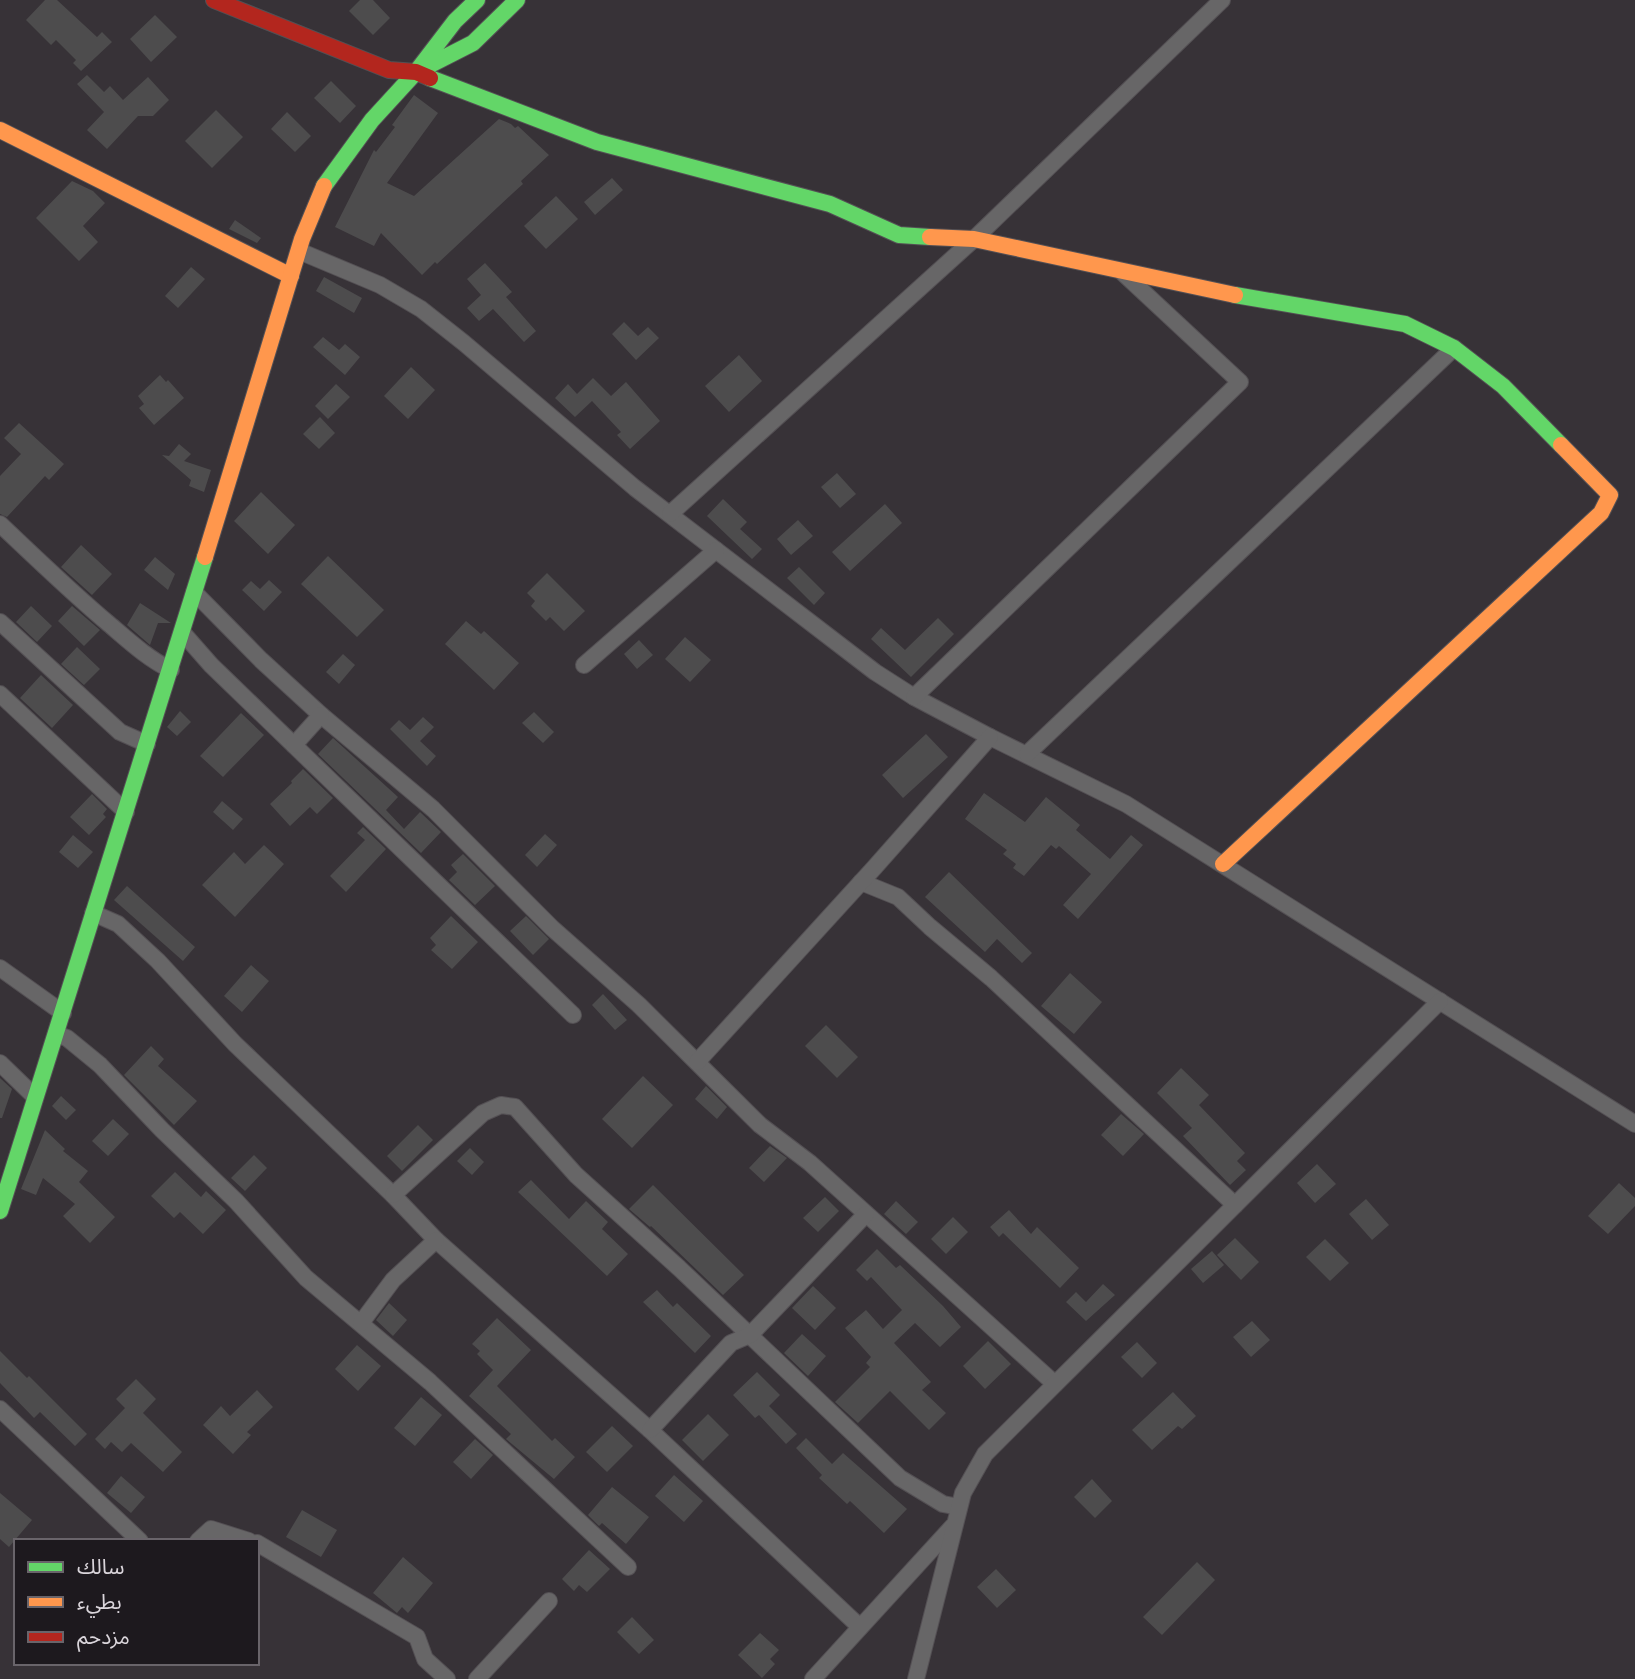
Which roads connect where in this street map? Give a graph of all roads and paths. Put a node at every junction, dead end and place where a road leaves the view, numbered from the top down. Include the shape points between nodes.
1 (214, 0) edge
2 (477, 0) edge
3 (517, 0) edge
4 (1222, 0) edge
5 (416, 72) junction
6 (0, 131) edge
7 (974, 239) junction
8 (299, 251) junction
9 (1121, 271) junction
10 (291, 276) junction
11 (1454, 348) junction
12 (670, 514) junction
13 (0, 524) edge
14 (716, 550) junction
15 (194, 592) junction
16 (0, 622) edge
17 (183, 632) junction
18 (584, 665) dead end
19 (171, 670) junction
20 (0, 694) edge
21 (914, 697) junction
22 (321, 715) junction
23 (990, 737) junction
24 (147, 744) junction
25 (294, 745) junction
26 (1027, 754) junction
27 (126, 812) junction
28 (1223, 864) junction
29 (861, 882) junction
30 (93, 913) junction
31 (0, 968) edge
32 (1440, 1001) junction
33 (63, 1013) junction
34 (573, 1015) dead end
35 (56, 1034) junction
36 (697, 1062) junction
37 (0, 1063) edge
38 (34, 1096) junction
39 (1635, 1124) edge
40 (393, 1195) junction
41 (1235, 1205) junction
42 (0, 1211) edge
43 (866, 1214) junction
44 (436, 1240) junction
45 (361, 1323) junction
46 (750, 1335) junction
47 (1055, 1384) junction
48 (0, 1409) edge
49 (649, 1430) junction
50 (959, 1507) junction
51 (955, 1524) junction
52 (138, 1539) edge
53 (200, 1539) edge
54 (243, 1539) edge
55 (259, 1544) edge
56 (628, 1567) dead end
57 (549, 1601) dead end
58 (860, 1627) junction
59 (447, 1679) edge
60 (477, 1679) edge
61 (813, 1679) edge
62 (916, 1679) edge

1 - 5 street via 389,70
2 - 5 street
3 - 5 street via 473,43
4 - 7 street
5 - 7 street via 597,142 830,204 899,235
5 - 8 street via 372,120 325,184
6 - 10 street
7 - 9 street
7 - 12 street
8 - 10 street
8 - 12 street via 380,285 421,309
9 - 11 street via 1405,324
9 - 21 street via 1240,382
10 - 15 street
11 - 26 street
11 - 28 street via 1503,386 1610,495 1601,513
12 - 14 street
13 - 19 street via 135,647
14 - 18 street
14 - 21 street via 874,673
15 - 17 street
15 - 22 street
16 - 24 street via 120,732
17 - 19 street
17 - 25 street
19 - 24 street
20 - 27 street
21 - 23 street
22 - 25 street
22 - 36 street via 433,809 552,928
23 - 26 street
23 - 29 street
24 - 27 street
25 - 34 street
26 - 28 street via 1126,804
27 - 30 street
28 - 32 street
29 - 36 street
29 - 41 street via 898,897
30 - 33 street
30 - 40 street via 118,924 158,961 235,1044
31 - 33 street
32 - 39 street
32 - 41 street
33 - 35 street
35 - 38 street
35 - 45 street via 100,1065 306,1278
36 - 43 street via 760,1125
37 - 38 street
38 - 42 street
40 - 44 street
40 - 46 street via 483,1113 501,1105 515,1107 576,1175
41 - 47 street
43 - 46 street
43 - 47 street
44 - 45 street via 393,1280
44 - 49 street
45 - 56 street
46 - 49 street via 731,1343
46 - 50 street via 901,1478 943,1504
47 - 50 street via 985,1454
48 - 52 street
49 - 58 street
50 - 51 street
51 - 58 street
51 - 62 street
53 - 54 street via 211,1529
55 - 59 street via 417,1637 425,1660
57 - 60 street
58 - 61 street

